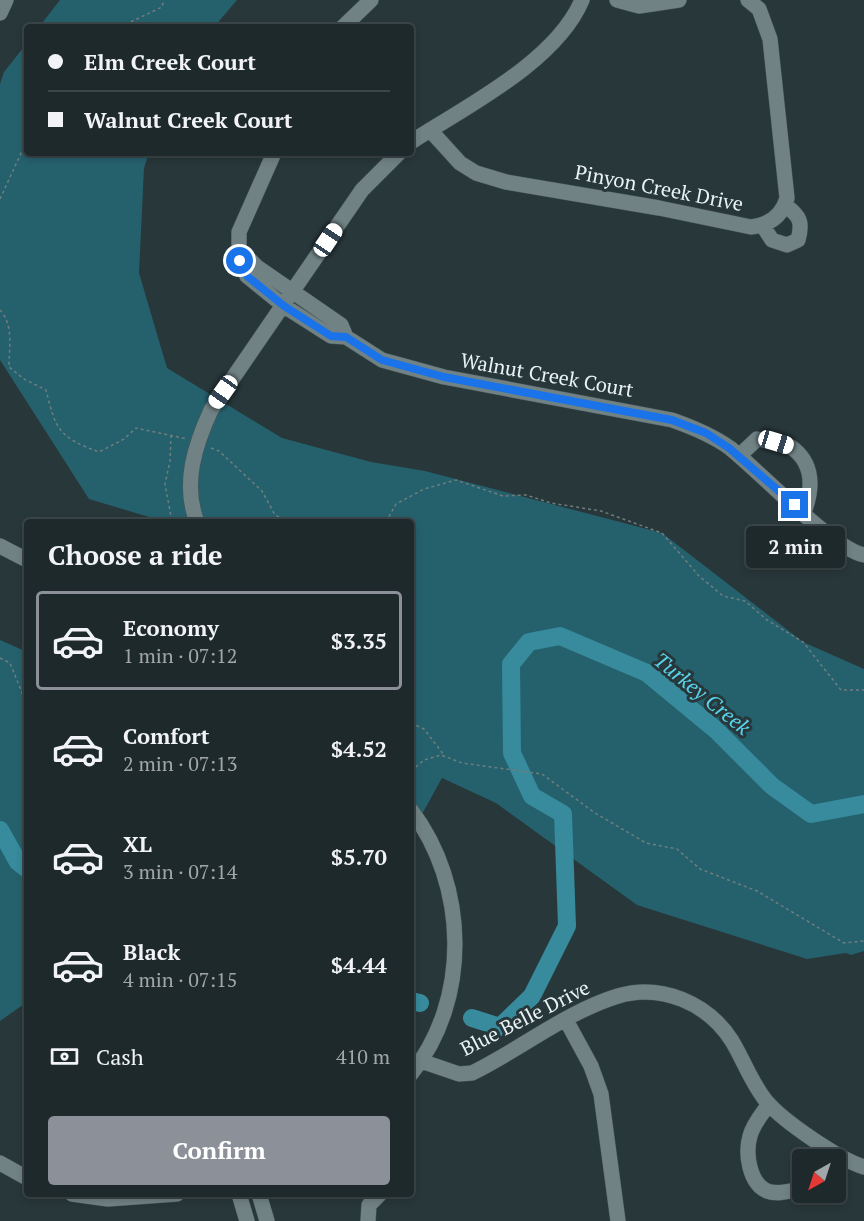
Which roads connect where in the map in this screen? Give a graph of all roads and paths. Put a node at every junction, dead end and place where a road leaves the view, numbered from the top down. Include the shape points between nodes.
1 (6, 0) edge
2 (164, 0) edge
3 (371, 0) edge
4 (582, 0) edge
5 (617, 0) edge
6 (679, 0) edge
7 (753, 2) edge
8 (0, 14) edge
9 (127, 24) edge
10 (346, 24) edge
11 (430, 130) junction
12 (414, 140) edge
13 (24, 149) edge
14 (273, 156) edge
15 (396, 156) edge
16 (0, 199) edge
17 (785, 205) junction
18 (763, 226) junction
19 (239, 249) junction
20 (294, 291) junction
21 (284, 306) junction
22 (0, 310) edge
23 (346, 337) junction
24 (172, 434) junction
25 (198, 443) junction
26 (739, 456) junction
27 (804, 512) junction
28 (171, 519) edge
29 (196, 519) edge
30 (284, 519) edge
31 (388, 519) edge
32 (0, 546) edge
33 (864, 555) edge
34 (24, 558) edge
35 (0, 658) edge
36 (864, 690) edge
37 (24, 698) edge
38 (414, 724) edge
39 (446, 756) junction
40 (414, 768) edge
41 (414, 815) edge
42 (864, 941) edge
43 (566, 1020) junction
44 (421, 1061) junction
45 (414, 1070) edge
46 (769, 1104) junction
47 (817, 1149) edge
48 (846, 1161) edge
49 (0, 1163) edge
50 (864, 1167) edge
51 (24, 1176) edge
52 (792, 1191) edge
53 (94, 1197) edge
54 (136, 1197) edge
55 (240, 1197) edge
56 (260, 1197) edge
57 (377, 1197) edge
58 (247, 1221) edge
59 (267, 1221) edge
60 (368, 1221) edge
61 (618, 1221) edge

1 - 8 street
2 - 9 path via 162,8
3 - 10 street
4 - 11 street via 546,50
5 - 6 street via 639,6
7 - 17 street via 770,39
11 - 12 street
11 - 18 street, Pinyon Creek Drive via 460,163 476,173 506,182 751,227
13 - 16 path
14 - 19 street via 240,232
15 - 20 street via 362,190
17 - 18 street, Pinyon Creek Drive via 775,219
17 - 18 street via 798,214 802,225 798,240 787,246 772,240
19 - 20 street, Walnut Creek Court via 257,267
19 - 21 street, Walnut Creek Court via 247,276
20 - 21 street
20 - 23 street, Walnut Creek Court via 340,325
21 - 23 street, Walnut Creek Court via 331,336
21 - 25 street via 211,410
22 - 24 path via 10,330 9,368 46,390 54,419 69,441 99,452 136,428
23 - 26 street, Walnut Creek Court via 382,360 444,377 672,420 706,433
24 - 25 path
24 - 28 path via 165,484
25 - 29 street via 189,476
25 - 30 path via 219,451 262,491 275,515
26 - 27 street, Walnut Creek Court
26 - 27 street via 757,439 790,446 808,466 810,497
27 - 33 street, Walnut Creek Court via 830,536
31 - 36 path via 396,504 424,489 456,480 503,496 526,495 601,511 662,533 699,576 723,596 745,601 803,642 841,690
32 - 34 street
35 - 37 path via 10,663
38 - 39 path via 424,729
39 - 40 path via 424,760
39 - 42 path via 549,778 595,813 646,843 677,849 700,868 757,891 844,943
41 - 44 street via 449,885 455,929 454,973 442,1020
43 - 44 street, Blue Belle Drive via 472,1073 459,1074
43 - 46 street, Blue Belle Drive via 589,1007 636,992 655,991 675,997 709,1014 723,1029 755,1087
43 - 61 street via 591,1066 601,1095
44 - 45 street
46 - 47 street, Blue Belle Drive
46 - 52 street via 750,1138 749,1164 756,1182 767,1191
48 - 50 street, Blue Belle Drive
49 - 51 street
53 - 54 street
55 - 58 street
56 - 59 street
57 - 60 street via 369,1204

